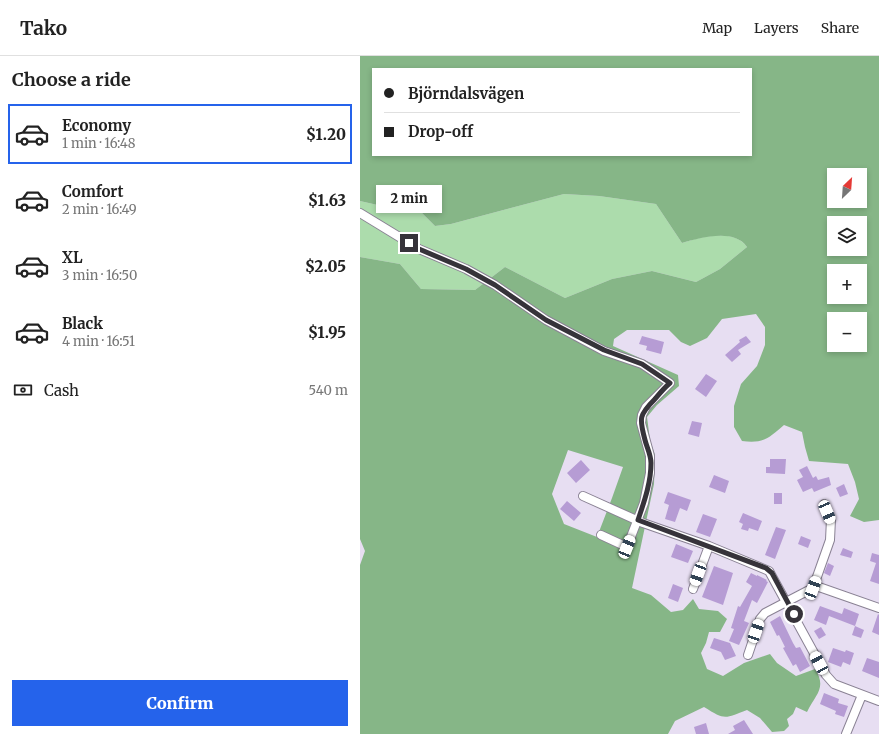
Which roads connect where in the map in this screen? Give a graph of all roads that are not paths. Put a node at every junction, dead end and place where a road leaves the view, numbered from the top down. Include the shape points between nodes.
1 (360, 213) edge
2 (583, 496) dead end
3 (824, 504) dead end
4 (638, 520) junction
5 (601, 534) dead end
6 (709, 546) junction
7 (813, 588) junction
8 (693, 589) dead end
9 (788, 602) junction
10 (879, 608) edge
11 (748, 655) dead end
12 (862, 695) junction
13 (879, 701) edge
14 (846, 734) edge

1 - 4 street via 419,249 466,269 495,285 553,324 604,350 642,364 670,383 646,407 642,415 641,423 651,464 644,503
2 - 4 street
3 - 7 street via 831,519 830,540
4 - 5 street via 627,547
4 - 6 street
6 - 8 street
6 - 9 street via 769,571
7 - 9 street
7 - 10 street via 819,587
9 - 11 street via 765,613 760,619
9 - 12 street via 826,675 834,684
12 - 13 street
12 - 14 street

